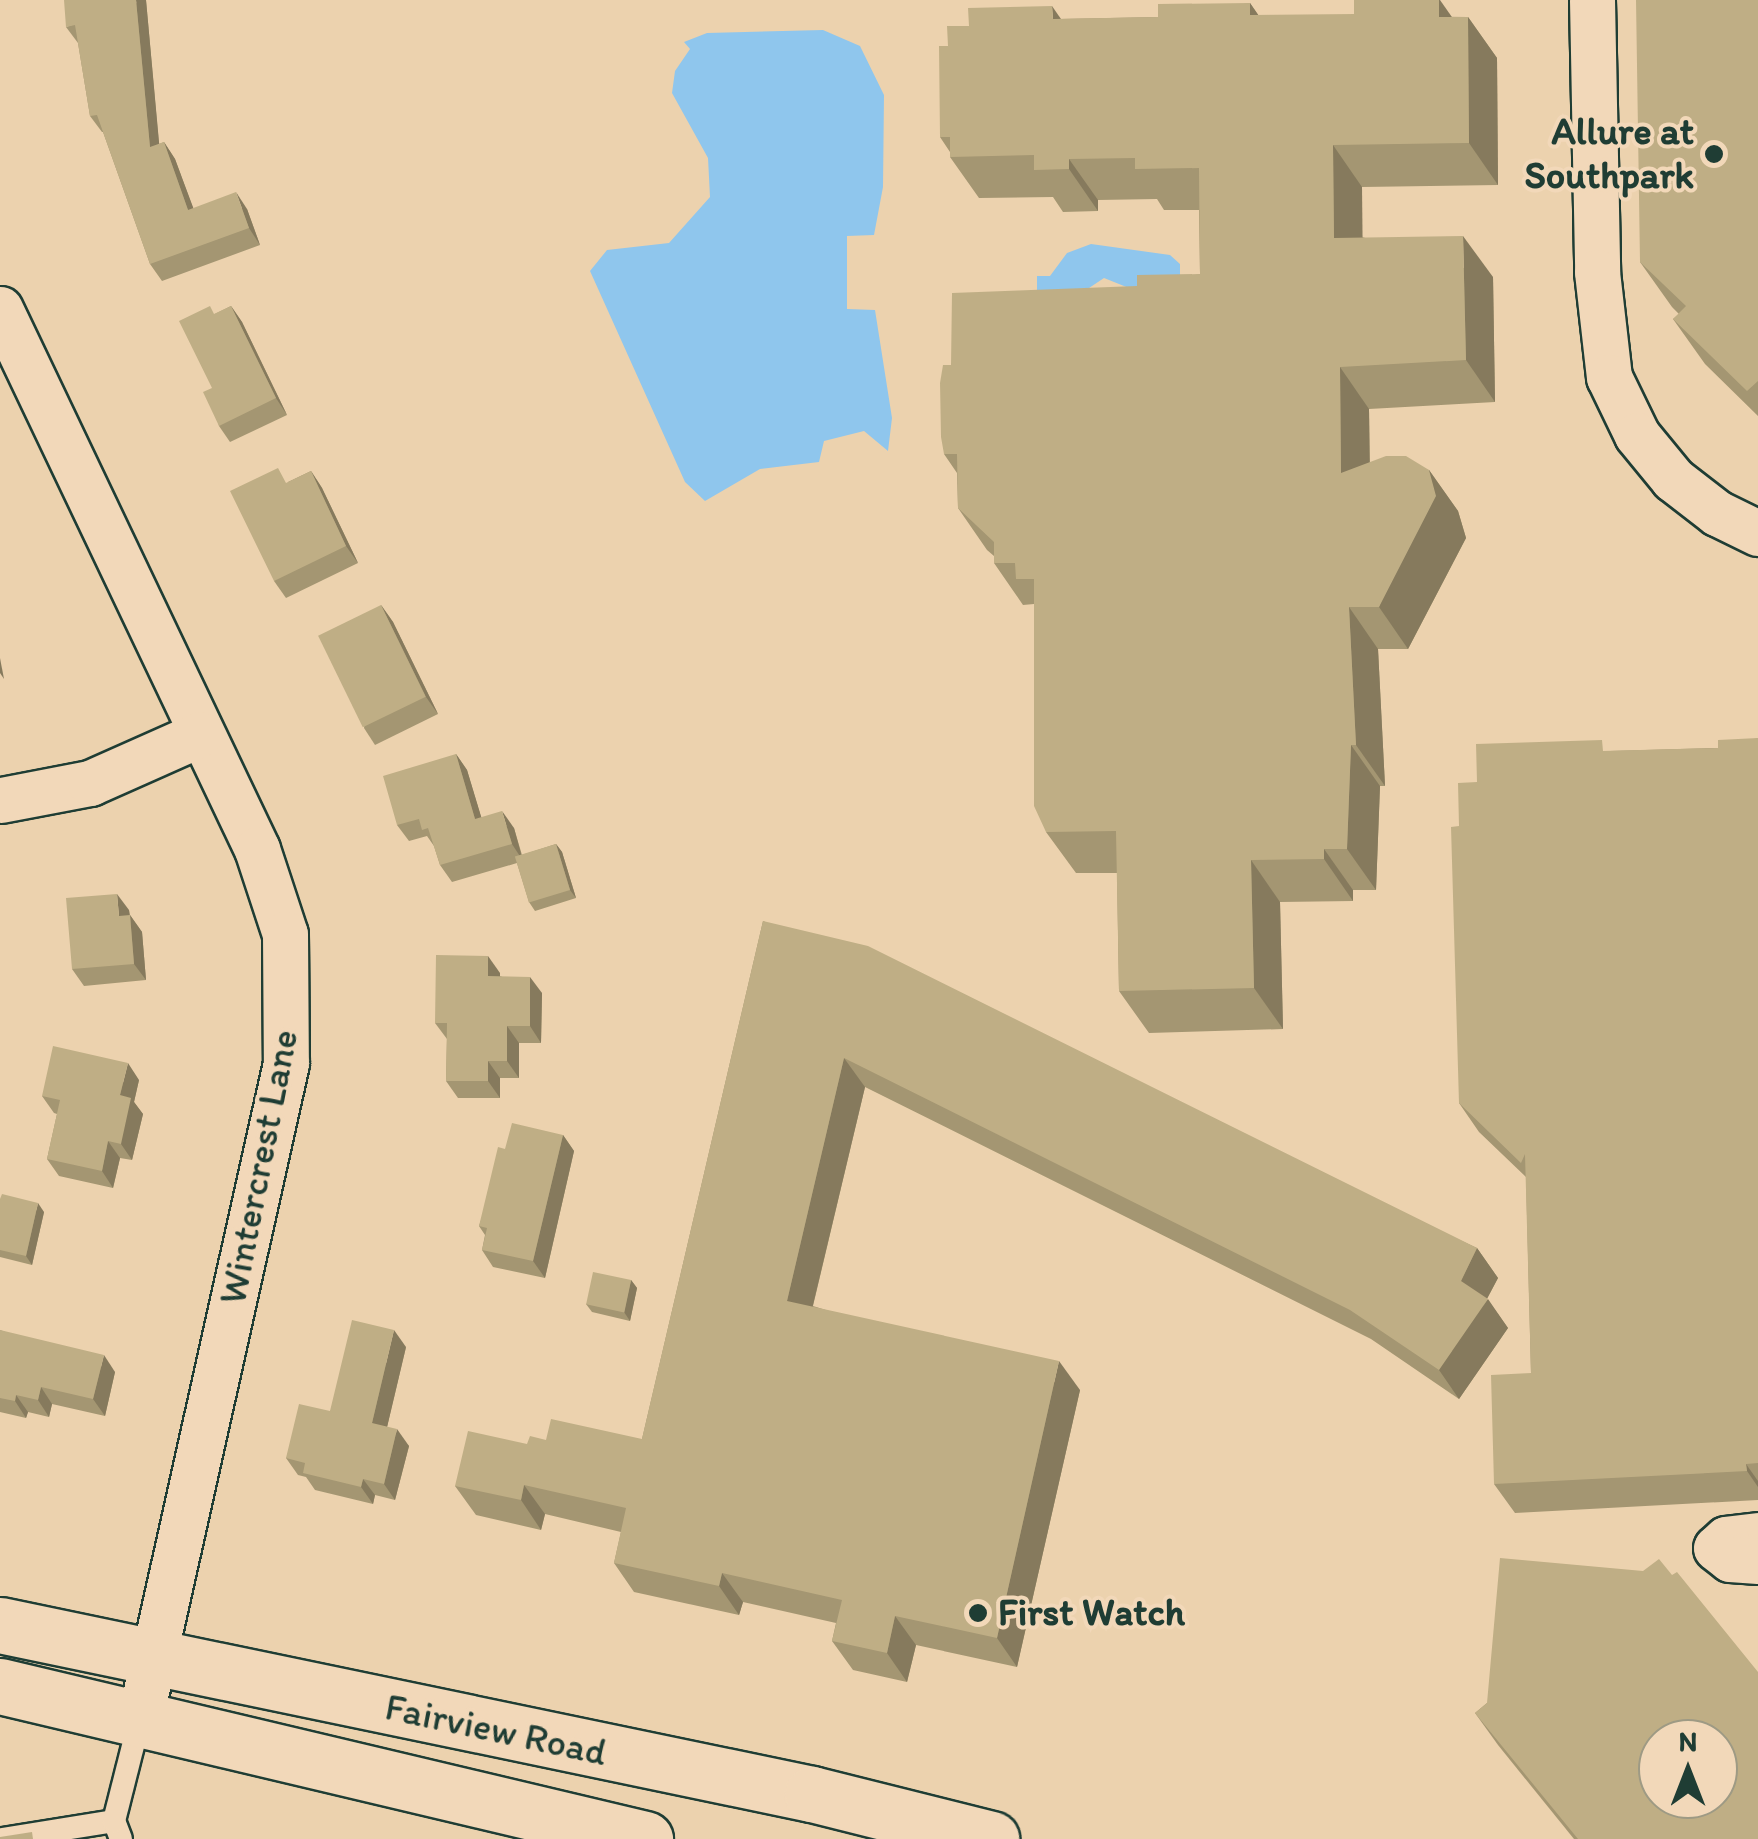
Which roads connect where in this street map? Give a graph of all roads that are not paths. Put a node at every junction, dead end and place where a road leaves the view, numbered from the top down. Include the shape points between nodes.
1 (1592, 0) edge
2 (0, 309) edge
3 (1758, 533) edge
4 (200, 734) junction
5 (0, 797) edge
6 (0, 814) edge
7 (1758, 1535) edge
8 (1758, 1561) edge
9 (0, 1624) edge
10 (152, 1658) junction
11 (0, 1686) edge
12 (140, 1718) junction
13 (117, 1830) edge
14 (2, 1839) edge
15 (644, 1839) edge
16 (990, 1839) edge

1 - 3 street via 1597,272 1609,376 1637,434 1672,479
2 - 4 street, Wintercrest Lane
4 - 5 street via 90,782
4 - 10 street, Wintercrest Lane via 278,900 288,968 288,1038
5 - 6 street
7 - 8 street via 1726,1538 1716,1548 1730,1559
9 - 10 main road, Fairview Road
10 - 12 street, Wintercrest Lane
10 - 16 main road, Fairview Road via 812,1794
11 - 12 main road, Fairview Road
12 - 13 lane
12 - 15 main road, Fairview Road
13 - 14 lane

